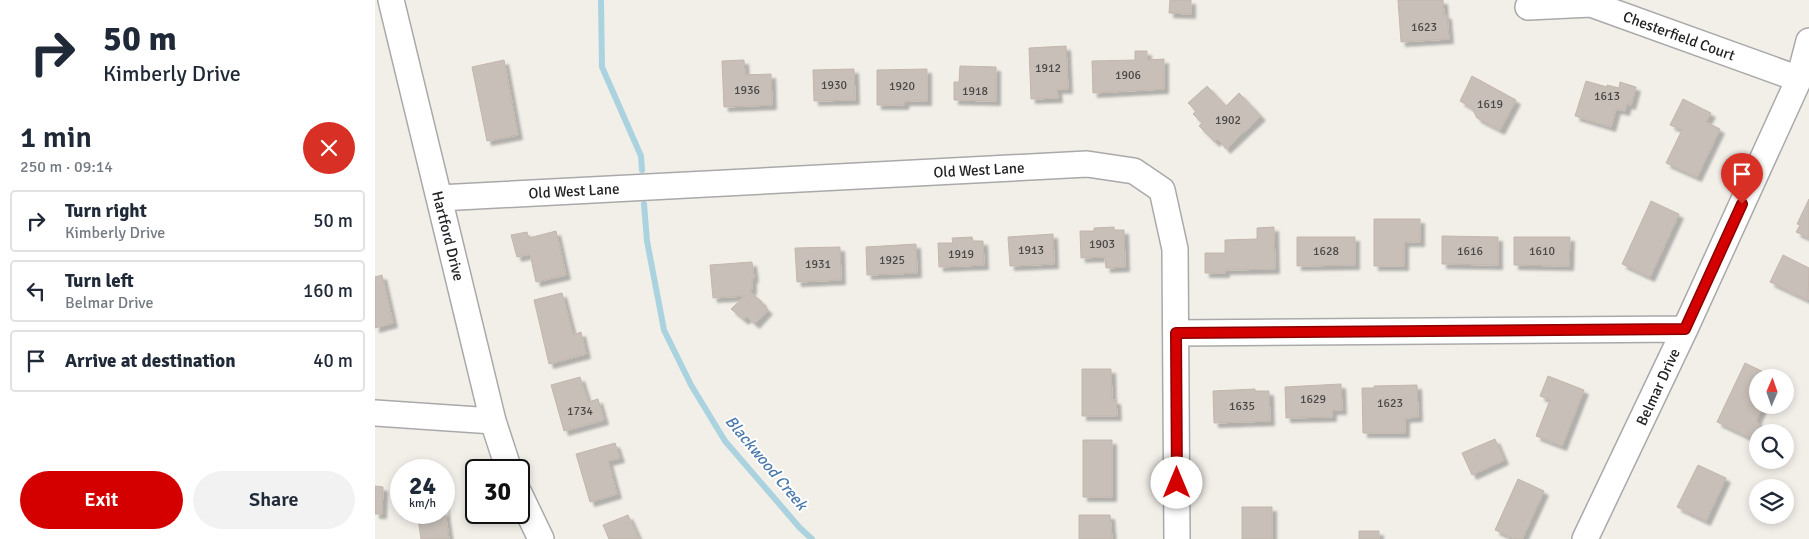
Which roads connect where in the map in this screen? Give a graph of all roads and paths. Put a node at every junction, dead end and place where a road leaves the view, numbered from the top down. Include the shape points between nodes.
1 (391, 0) edge
2 (1528, 7) dead end
3 (1809, 41) edge
4 (1799, 79) junction
5 (439, 198) junction
6 (1685, 329) junction
7 (1176, 333) junction
8 (375, 413) edge
9 (493, 421) junction
10 (505, 459) edge
11 (530, 516) edge
12 (541, 539) edge
13 (1177, 539) edge
14 (1585, 539) edge

1 - 5 street, Hartford Drive
2 - 4 street, Chesterfield Court via 1591,4
3 - 4 street, Belmar Drive
4 - 6 street, Belmar Drive
5 - 7 street, Old West Lane via 1087,164 1134,170 1162,190 1175,249
5 - 9 street, Hartford Drive
6 - 7 street
6 - 14 street, Belmar Drive
7 - 13 street, Old West Lane
8 - 9 street
9 - 10 street, Hartford Drive
11 - 12 street

